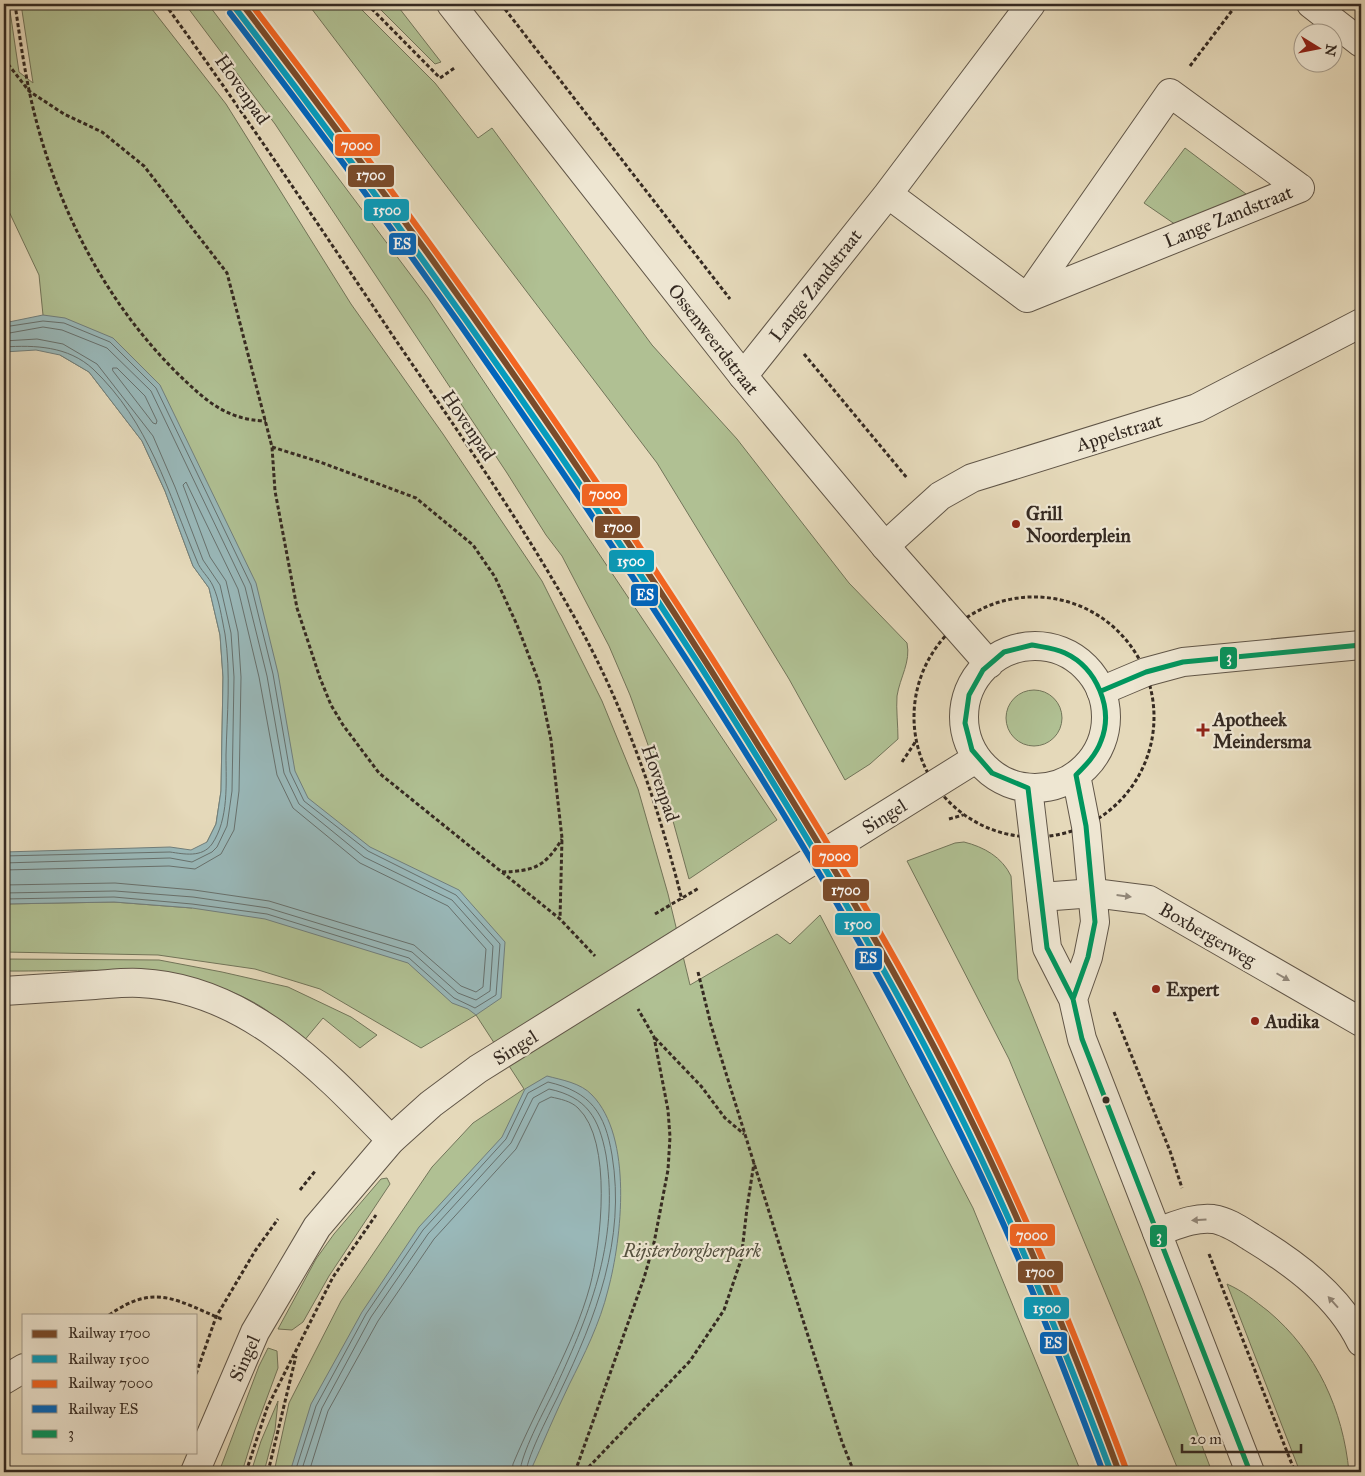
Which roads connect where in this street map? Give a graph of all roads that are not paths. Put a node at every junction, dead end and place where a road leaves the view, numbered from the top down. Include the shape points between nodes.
1 (451, 4) edge
2 (1031, 4) edge
3 (1311, 4) edge
4 (1361, 43) edge
5 (888, 194) junction
6 (1027, 298) junction
7 (1361, 323) edge
8 (743, 376) junction
9 (885, 546) junction
10 (1361, 645) edge
11 (989, 664) junction
12 (1101, 691) junction
13 (977, 758) junction
14 (1076, 775) junction
15 (1028, 788) junction
16 (1094, 893) junction
17 (1041, 897) junction
18 (4, 990) edge
19 (1073, 1000) junction
20 (1361, 1022) edge
21 (391, 1140) junction
22 (1157, 1232) junction
23 (1361, 1342) edge
24 (22, 1369) edge
25 (4, 1380) edge
26 (196, 1472) edge
27 (1250, 1472) edge

1 - 8 street, Ossenweerdstraat
2 - 5 street, Lange Zandstraat
3 - 4 street
5 - 6 street
5 - 8 street, Lange Zandstraat
6 - 6 street, Lange Zandstraat via 1170,93 1300,188
7 - 9 street, Appelstraat via 1197,408 972,478 940,496
8 - 9 street, Ossenweerdstraat
9 - 11 street, Ossenweerdstraat
10 - 12 street via 1200,660 1146,672
11 - 12 street via 1014,649 1052,648 1084,666
11 - 13 street via 973,684 965,709 966,735
12 - 14 street via 1105,705 1103,736 1093,758
13 - 15 street via 994,776
13 - 21 street, Singel via 503,1054 458,1084
14 - 15 street via 1054,786
14 - 16 street
15 - 17 street
16 - 17 street, Boxbergerweg
16 - 19 street via 1095,922 1090,948
16 -> 20 street, Boxbergerweg via 1148,900
17 - 19 street via 1047,948
18 - 21 street via 139,982 191,991 224,1004 270,1029 304,1054
19 - 22 street via 1082,1039
21 - 26 street, Singel via 317,1227 255,1332
23 -> 22 street via 1337,1306 1309,1277 1234,1226 1214,1219 1192,1220
22 - 27 street
24 - 25 street

